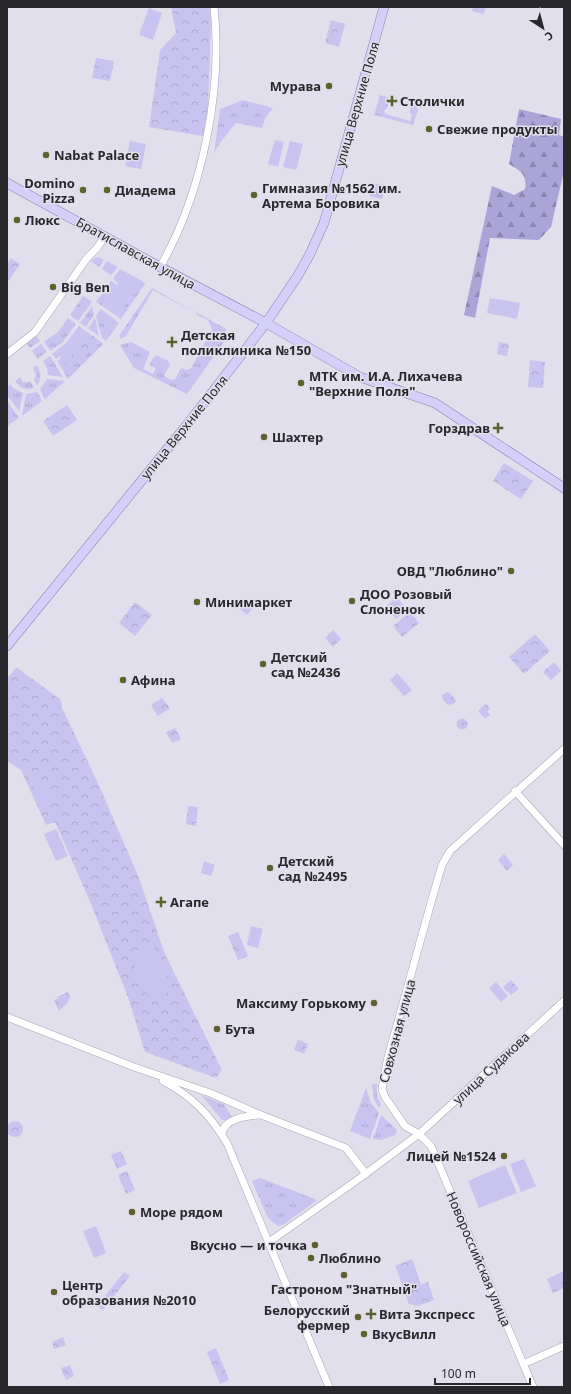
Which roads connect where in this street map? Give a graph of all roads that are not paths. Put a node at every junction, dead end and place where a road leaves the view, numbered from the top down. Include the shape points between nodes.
1 (214, 7) edge
2 (384, 7) edge
3 (7, 183) edge
4 (105, 236) junction
5 (160, 267) junction
6 (266, 323) junction
7 (7, 354) edge
8 (564, 488) edge
9 (7, 646) edge
10 (564, 749) edge
11 (515, 792) junction
12 (564, 845) edge
13 (564, 1001) edge
14 (7, 1017) edge
15 (145, 1071) junction
16 (261, 1115) junction
17 (222, 1134) junction
18 (419, 1134) junction
19 (366, 1174) junction
20 (269, 1242) junction
21 (564, 1346) edge
22 (523, 1364) junction
23 (330, 1387) edge
24 (532, 1387) edge

1 - 5 street via 215,74 210,123 184,215
2 - 6 main road, улица Верхние Поля via 324,223 297,277
3 - 4 main road, Братиславская улица
4 - 5 main road, Братиславская улица
4 - 7 street via 35,332
5 - 6 main road, Братиславская улица
6 - 8 main road, Братиславская улица via 360,377 435,403
6 - 9 main road, улица Верхние Поля
10 - 11 street, Совхозная улица
11 - 12 street
11 - 18 street, Совхозная улица via 450,851 442,865 432,899 387,1061 382,1089 406,1126
13 - 18 street, улица Судакова
14 - 15 street
15 - 16 street via 210,1093
15 - 17 street via 175,1087 194,1101
16 - 17 street via 244,1116 235,1120 224,1127
16 - 19 street via 346,1148
17 - 20 street via 236,1161
18 - 19 street
18 - 22 street, Новороссийская улица via 431,1146
19 - 20 street
20 - 23 street
21 - 22 street
22 - 24 street, Новороссийская улица

